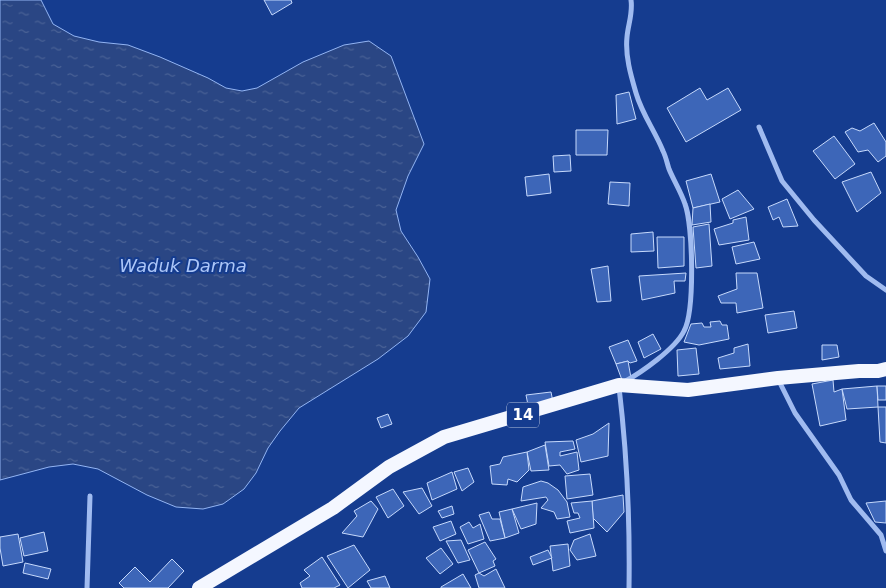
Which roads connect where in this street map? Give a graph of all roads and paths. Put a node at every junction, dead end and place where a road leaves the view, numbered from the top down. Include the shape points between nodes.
1 (631, 0) edge
2 (759, 127) dead end
3 (886, 290) edge
4 (886, 369) edge
5 (778, 378) junction
6 (619, 385) junction
7 (90, 496) dead end
8 (883, 534) edge
9 (886, 551) edge
10 (87, 588) edge
11 (199, 588) edge
12 (629, 588) edge

1 - 6 street via 626,39 628,61 636,95 686,205 692,267 690,311 685,330 676,344
2 - 3 street via 782,181 866,276
4 - 5 highway, 14
5 - 6 highway, 14 via 688,390
5 - 8 street via 795,413 839,475 851,500
6 - 11 highway, 14 via 444,437 389,467 333,508
6 - 12 street via 630,536
7 - 10 street
8 - 9 street

